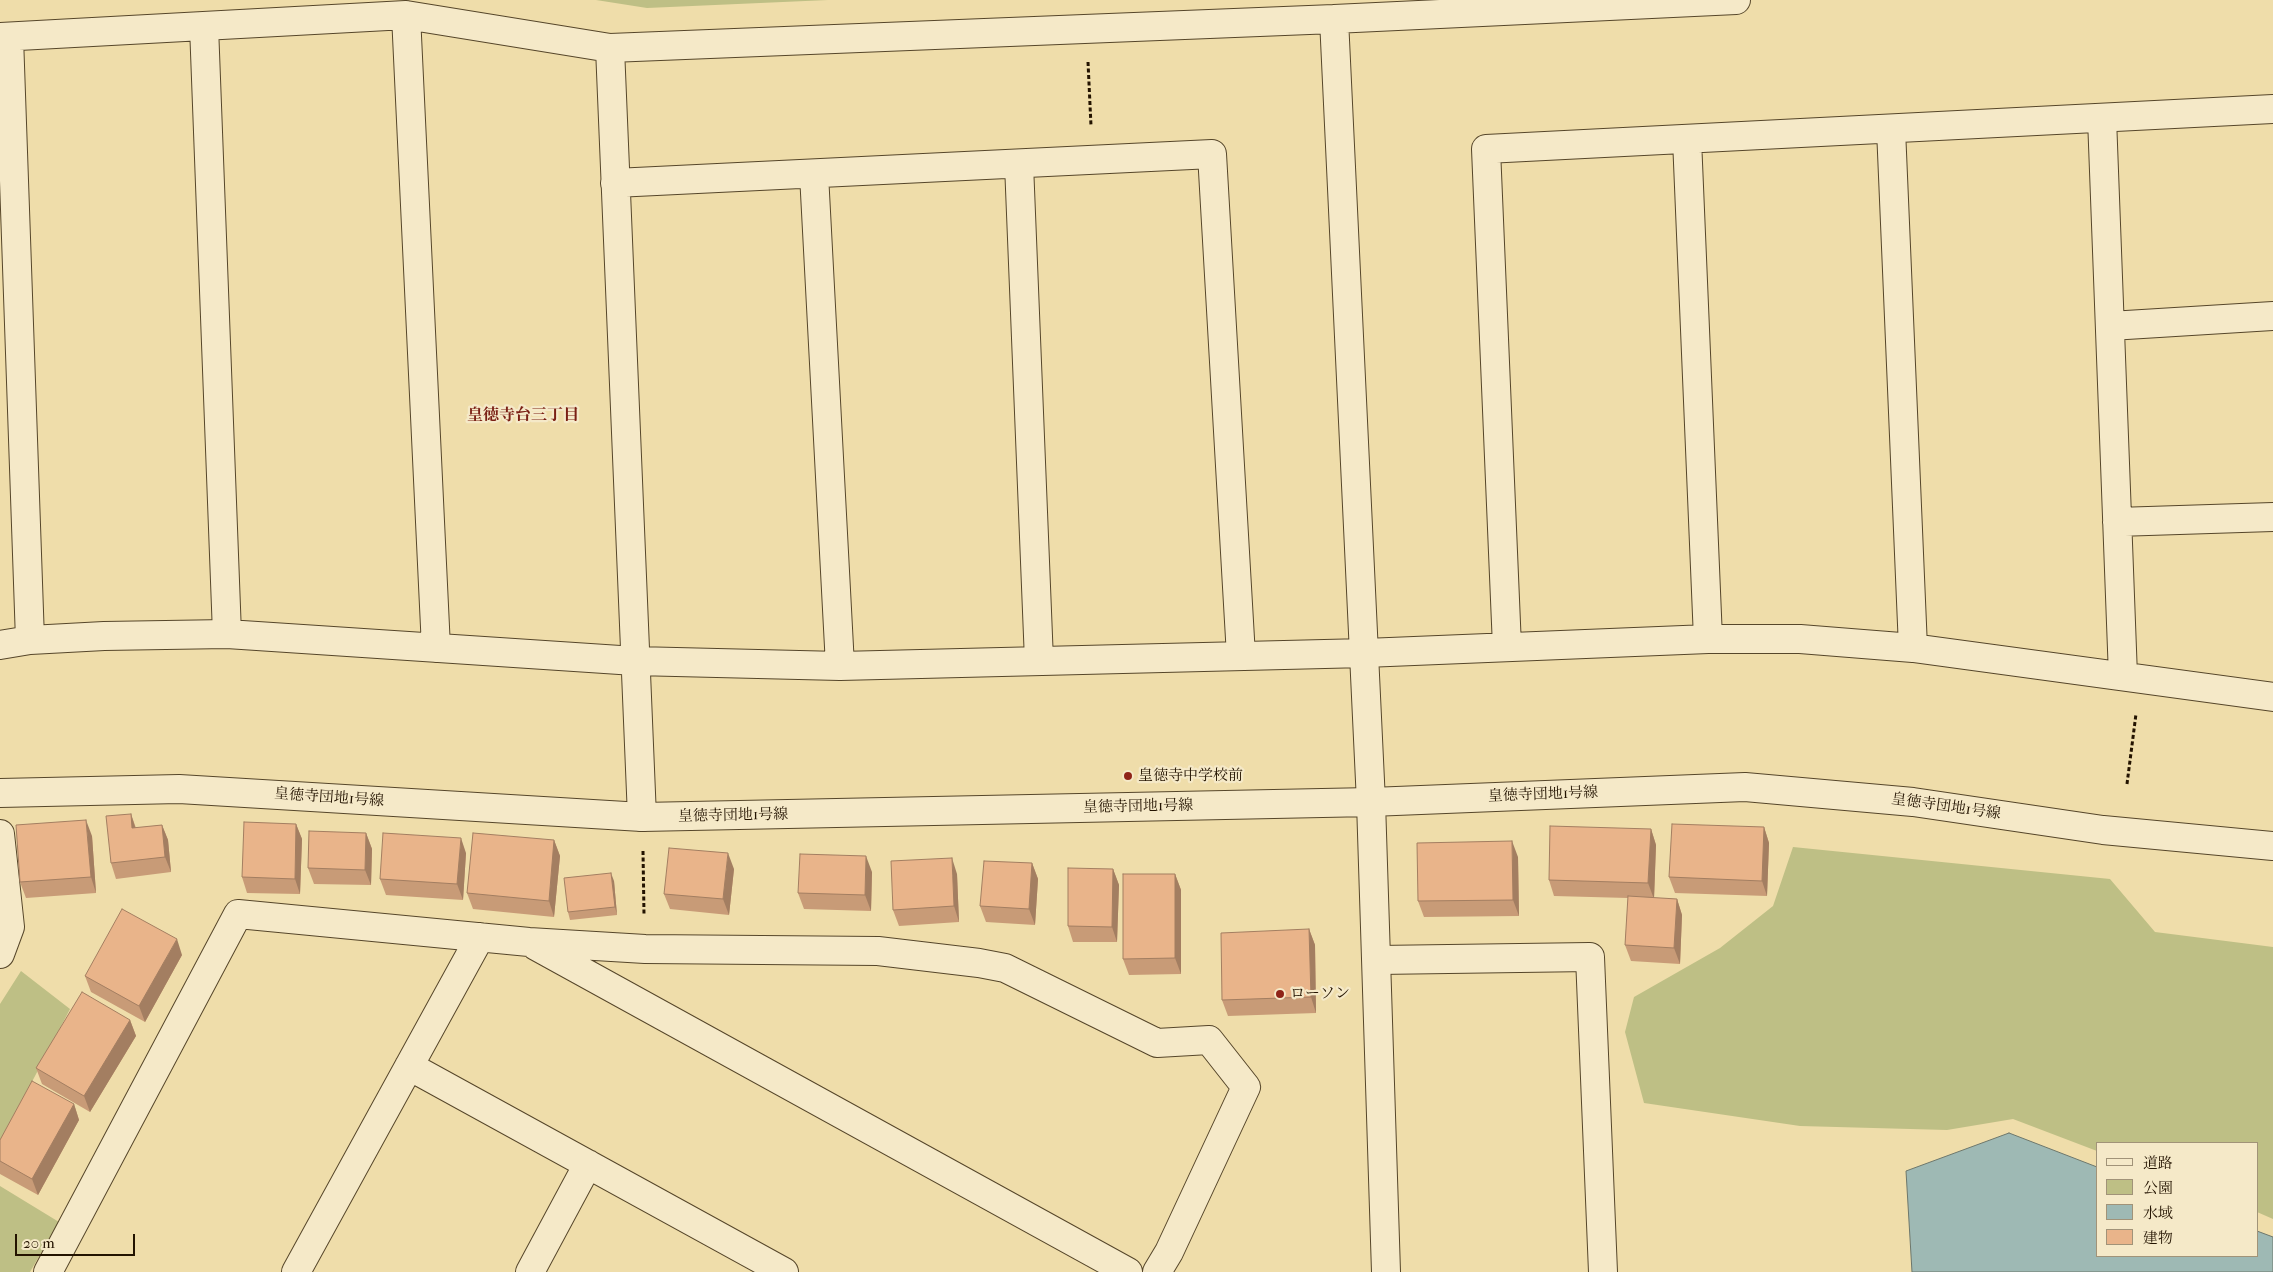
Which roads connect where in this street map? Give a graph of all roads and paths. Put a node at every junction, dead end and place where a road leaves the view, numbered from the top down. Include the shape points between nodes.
1 (1736, 0) edge
2 (406, 15) junction
3 (1334, 20) junction
4 (204, 26) junction
5 (1087, 29) junction
6 (4, 37) edge
7 (610, 48) junction
8 (2273, 109) edge
9 (2102, 118) junction
10 (1891, 129) junction
11 (1687, 139) junction
12 (1092, 161) junction
13 (1018, 164) junction
14 (814, 174) junction
15 (615, 183) junction
16 (2273, 316) edge
17 (2110, 326) junction
18 (2273, 517) edge
19 (2117, 522) junction
20 (227, 634) junction
21 (1708, 639) junction
22 (30, 640) junction
23 (0, 645) edge
24 (1507, 647) junction
25 (436, 648) junction
26 (1913, 648) junction
27 (1364, 653) junction
28 (1242, 656) junction
29 (635, 660) junction
30 (1039, 661) junction
31 (840, 666) junction
32 (2132, 677) junction
33 (2273, 696) edge
34 (2127, 784) dead end
35 (0, 793) edge
36 (1371, 802) junction
37 (642, 818) junction
38 (0, 834) edge
39 (2273, 846) edge
40 (642, 850) dead end
41 (480, 937) junction
42 (529, 942) junction
43 (645, 949) junction
44 (0, 954) edge
45 (1378, 960) junction
46 (409, 1066) junction
47 (588, 1164) junction
48 (48, 1272) edge
49 (296, 1272) edge
50 (530, 1272) edge
51 (782, 1272) edge
52 (1128, 1272) edge
53 (1157, 1272) edge
54 (1386, 1272) edge
55 (1603, 1272) edge

1 - 3 street
2 - 4 street
2 - 7 street
2 - 25 street
3 - 5 street
3 - 27 street
4 - 6 street
4 - 20 street
5 - 7 street
5 - 12 path
6 - 22 street
7 - 15 street
8 - 9 street
9 - 10 street
9 - 17 street
10 - 11 street
10 - 26 street
11 - 21 street
11 - 24 street via 1486,149
12 - 13 street
12 - 28 street via 1212,154
13 - 14 street
13 - 30 street
14 - 15 street
14 - 31 street
15 - 29 street
16 - 17 street
17 - 19 street
18 - 19 street
19 - 32 street
20 - 22 street
20 - 25 street
21 - 24 street
21 - 26 street via 1800,639
22 - 23 street
24 - 27 street
25 - 29 street
26 - 32 street
27 - 28 street
27 - 36 street
28 - 30 street
29 - 31 street
29 - 37 street
30 - 31 street
32 - 33 street
32 - 34 path
35 - 37 street, 皇徳寺団地1号線 via 179,789
36 - 37 street, 皇徳寺団地1号線
36 - 39 street, 皇徳寺団地1号線 via 1745,787 1913,802 2103,830
36 - 45 street
38 - 44 street via 10,927
40 - 43 path
41 - 42 street
41 - 46 street
41 - 48 street via 238,914
42 - 43 street
42 - 52 street
43 - 53 street via 878,951 979,963 1005,968 1157,1044 1209,1040 1246,1087
45 - 54 street
45 - 55 street via 1590,957
46 - 47 street
46 - 49 street
47 - 50 street
47 - 51 street

